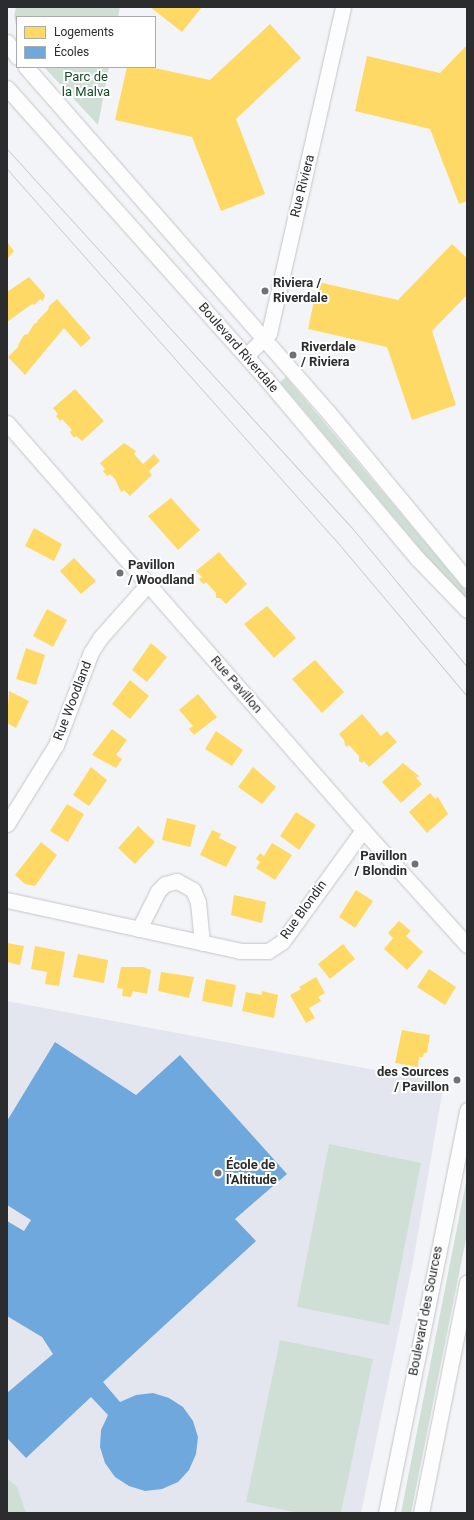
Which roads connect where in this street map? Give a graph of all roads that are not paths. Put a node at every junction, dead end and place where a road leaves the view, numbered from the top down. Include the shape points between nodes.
1 (343, 7) edge
2 (7, 42) edge
3 (16, 56) edge
4 (27, 68) edge
5 (7, 88) edge
6 (264, 339) junction
7 (246, 356) junction
8 (7, 423) edge
9 (467, 580) edge
10 (148, 584) junction
11 (467, 610) edge
12 (7, 824) edge
13 (363, 830) junction
14 (7, 900) edge
15 (139, 929) junction
16 (202, 943) junction
17 (467, 944) edge
18 (467, 1110) edge
19 (467, 1283) edge
20 (386, 1513) edge
21 (421, 1513) edge

1 - 6 street, Rue Riviera via 272,320
2 - 3 street
4 - 6 street, Boulevard Riverdale
5 - 7 street, Boulevard Riverdale
6 - 7 street, Rue Riviera
6 - 9 street, Boulevard Riverdale
7 - 11 street, Boulevard Riverdale via 417,558
8 - 10 street, Rue Pavillon
10 - 12 street, Rue Woodland via 100,638 91,652 56,745
10 - 13 street, Rue Pavillon
13 - 16 street, Rue Blondin via 282,942 268,951 240,951
13 - 17 street, Rue Pavillon
14 - 15 street, Rue Blondin
15 - 16 street, Rue Blondin
15 - 16 street via 158,891 166,884 177,881 193,890 198,902 202,918
18 - 20 street, Boulevard des Sources
19 - 21 street

